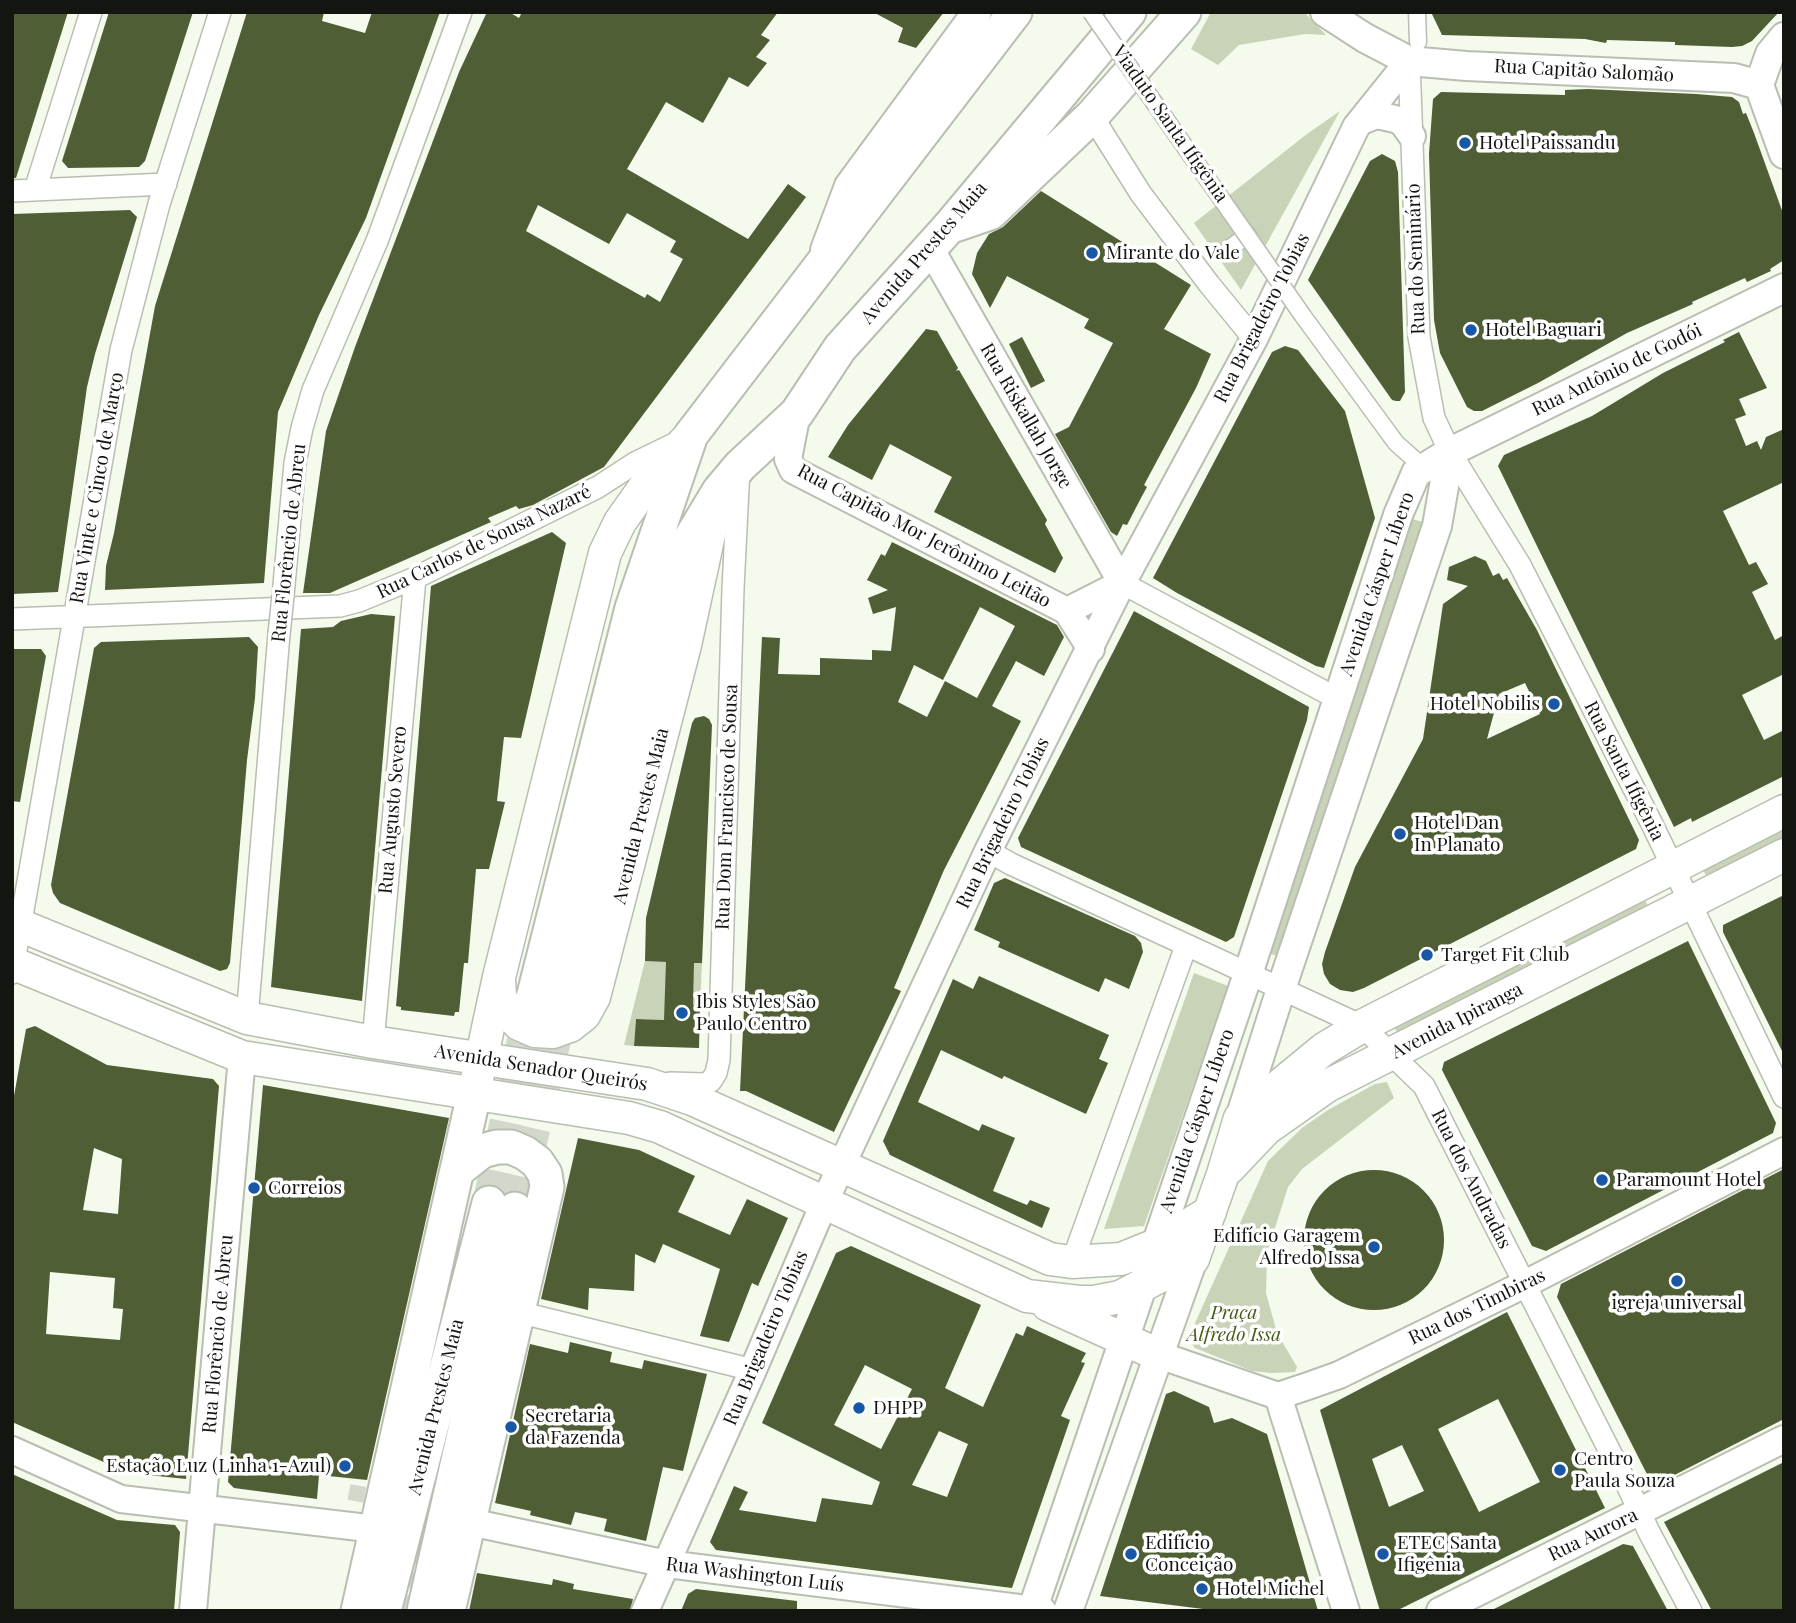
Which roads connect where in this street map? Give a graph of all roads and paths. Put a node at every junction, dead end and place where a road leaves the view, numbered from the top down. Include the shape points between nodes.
1 (91, 12) edge
2 (219, 12) edge
3 (461, 12) edge
4 (977, 12) edge
5 (1015, 12) edge
6 (1091, 12) edge
7 (1129, 12) edge
8 (1184, 12) edge
9 (1325, 12) edge
10 (1417, 12) edge
11 (1784, 37) edge
12 (1414, 51) junction
13 (1759, 85) junction
14 (1092, 116) junction
15 (1361, 121) junction
16 (1412, 136) junction
17 (1784, 154) edge
18 (166, 184) junction
19 (35, 190) junction
20 (12, 191) edge
21 (1248, 235) junction
22 (940, 237) junction
23 (1230, 248) dead end
24 (816, 272) junction
25 (1784, 288) edge
26 (1254, 339) junction
27 (797, 413) junction
28 (691, 435) junction
29 (1450, 452) junction
30 (1423, 467) junction
31 (729, 479) junction
32 (415, 578) junction
33 (1122, 583) junction
34 (1068, 611) junction
35 (75, 617) junction
36 (12, 620) edge
37 (1091, 649) junction
38 (1338, 699) junction
39 (1784, 811) edge
40 (988, 851) junction
41 (1784, 855) edge
42 (1673, 867) junction
43 (1689, 903) junction
44 (16, 924) edge
45 (1186, 946) junction
46 (13, 967) edge
47 (1248, 974) junction
48 (499, 977) junction
49 (1281, 989) junction
50 (247, 1017) junction
51 (1362, 1026) junction
52 (373, 1042) junction
53 (1391, 1055) junction
54 (242, 1057) junction
55 (482, 1058) junction
56 (647, 1084) junction
57 (474, 1094) junction
58 (1784, 1097) edge
59 (1240, 1118) junction
60 (1784, 1151) edge
61 (841, 1165) junction
62 (458, 1170) junction
63 (1223, 1174) junction
64 (825, 1201) junction
65 (1210, 1212) junction
66 (1156, 1245) junction
67 (1193, 1259) junction
68 (1072, 1262) junction
69 (1525, 1284) junction
70 (1143, 1286) junction
71 (1027, 1296) junction
72 (518, 1312) junction
73 (1123, 1340) junction
74 (1159, 1355) junction
75 (753, 1370) junction
76 (1278, 1396) junction
77 (1784, 1439) edge
78 (12, 1450) edge
79 (202, 1509) junction
80 (1639, 1512) junction
81 (470, 1522) junction
82 (376, 1529) junction
83 (667, 1564) junction
84 (1036, 1610) edge
85 (193, 1611) edge
86 (358, 1611) edge
87 (384, 1611) edge
88 (424, 1611) edge
89 (448, 1611) edge
90 (645, 1611) edge
91 (1068, 1611) edge
92 (1346, 1611) edge
93 (1440, 1611) edge
94 (1691, 1611) edge

1 - 19 street
2 - 18 street, Rua Vinte e Cinco de Março
3 - 50 street, Rua Florêncio de Abreu, bridge via 302,428 279,634
4 - 24 main road, Avenida Prestes Maia via 849,186
5 - 24 highway, Avenida Prestes Maia
6 - 21 street, Viaduto Santa Ifigênia, bridge
7 - 22 highway, Avenida Prestes Maia
8 - 14 highway
9 - 12 main road via 1355,32
10 - 12 street, Rua do Seminário
11 - 13 main road via 1770,54
12 - 13 main road, Rua Capitão Salomão via 1466,66 1734,78
12 - 15 street, Rua Brigadeiro Tobias
12 - 16 street, Rua do Seminário
13 - 17 main road
14 - 22 highway via 990,213
14 - 26 street via 1141,194
15 - 16 street via 1377,116 1395,119
15 - 26 street, Rua Brigadeiro Tobias
16 - 29 street, Rua do Seminário via 1419,337 1434,418
18 - 19 street
18 - 35 street, Rua Vinte e Cinco de Março via 121,350
19 - 20 street
21 - 23 street
21 - 30 street, Viaduto Santa Ifigênia, bridge via 1396,443
22 - 27 highway, Avenida Prestes Maia via 841,348
22 - 33 street, Rua Riskallah Jorge
24 - 28 highway, Avenida Prestes Maia
25 - 29 main road, Rua Antônio de Godói
26 - 33 street, Rua Brigadeiro Tobias
27 - 31 highway, Avenida Prestes Maia
27 - 34 street, Rua Capitão Mor Jerônimo Leitão via 788,459 793,470
28 - 31 highway, Avenida Prestes Maia via 632,608 545,1013 671,576
28 - 32 street, Rua Carlos de Sousa Nazaré
28 - 48 main road, Avenida Prestes Maia via 654,474 620,522 605,553
29 - 30 main road
29 - 42 street, Rua Santa Ifigênia via 1520,565
29 - 49 main road, Avenida Cásper Líbero via 1437,526
30 - 38 main road, Avenida Cásper Líbero via 1416,473 1398,516
31 - 48 main road, Avenida Prestes Maia via 594,997 584,1015 570,1026 536,1031 519,1024 506,1011
31 - 56 street, Rua Dom Francisco de Sousa via 733,589 719,1060 712,1081 705,1084
32 - 35 street, Rua Carlos de Sousa Nazaré via 340,606
32 - 52 street, Rua Augusto Severo
33 - 34 street
33 - 37 street, Rua Brigadeiro Tobias
33 - 38 street
34 - 37 street, Rua Capitão Mor Jerônimo Leitão
35 - 36 street, Rua Carlos de Sousa Nazaré
35 - 44 street, Rua Vinte e Cinco de Março
37 - 40 street, Rua Brigadeiro Tobias
38 - 47 main road, Avenida Cásper Líbero
39 - 42 main road, Avenida Ipiranga
40 - 45 street, Rua dos Andradas
40 - 61 street, Rua Brigadeiro Tobias
41 - 43 main road, Avenida Ipiranga
42 - 43 street, Rua Santa Ifigênia
42 - 51 main road, Avenida Ipiranga
43 - 53 main road, Avenida Ipiranga
43 - 58 street, Rua Santa Ifigênia
44 - 46 street, Rua Vinte e Cinco de Março
44 - 50 main road, Avenida Senador Queirós
45 - 47 street, Rua dos Andradas
45 - 68 street
46 - 54 main road, Avenida Senador Queirós
47 - 49 street, Rua dos Andradas
47 - 66 main road, Avenida Cásper Líbero
48 - 55 main road, Avenida Prestes Maia
49 - 51 street, Rua dos Andradas
49 - 59 main road, Avenida Cásper Líbero
50 - 52 main road, Avenida Senador Queirós
51 - 53 street, Rua dos Andradas
51 - 59 main road, Avenida Ipiranga via 1324,1049
52 - 55 main road, Avenida Senador Queirós
53 - 63 main road, Avenida Ipiranga via 1327,1086 1266,1129
53 - 69 street, Rua dos Andradas via 1423,1086
54 - 57 main road, Avenida Senador Queirós
54 - 79 street, Rua Florêncio de Abreu
55 - 56 main road, Avenida Senador Queirós
55 - 57 main road, Avenida Prestes Maia
56 - 61 main road, Avenida Senador Queirós via 692,1098
57 - 62 highway
57 - 64 main road, Avenida Senador Queirós via 660,1127
59 - 63 main road, Avenida Cásper Líbero
60 - 69 street, Rua dos Timbiras
61 - 64 street, Rua Brigadeiro Tobias
61 - 68 main road, Avenida Senador Queirós via 1041,1256
62 - 72 highway via 476,1154 504,1146 532,1157 545,1174 547,1187
62 - 82 highway
63 - 65 main road, Avenida Cásper Líbero
64 - 71 main road, Avenida Senador Queirós
64 - 75 street, Rua Brigadeiro Tobias
65 - 66 main road, Avenida Senador Queirós
65 - 67 main road, Avenida Cásper Líbero
66 - 68 main road, Avenida Senador Queirós via 1121,1259
66 - 70 main road, Avenida Cásper Líbero
67 - 70 main road, Avenida Senador Queirós
67 - 74 main road, Avenida Cásper Líbero
69 - 76 street, Rua dos Timbiras via 1339,1375
69 - 80 street, Rua dos Andradas
70 - 71 main road, Avenida Senador Queirós via 1094,1302
70 - 73 main road, Avenida Cásper Líbero
71 - 73 main road
72 - 75 street
72 - 81 highway
73 - 74 main road
73 - 84 main road, Avenida Cásper Líbero
74 - 76 street
74 - 91 main road, Avenida Cásper Líbero
75 - 83 street, Rua Brigadeiro Tobias
76 - 92 street
77 - 80 street, Rua Aurora
78 - 79 street via 121,1499
79 - 82 street
79 - 85 street, Rua Florêncio de Abreu
80 - 93 street, Rua Aurora
80 - 94 street, Rua dos Andradas
81 - 83 street, Rua Washington Luís
81 - 89 highway
82 - 86 highway
83 - 84 street, Rua Washington Luís
83 - 90 street, Rua Brigadeiro Tobias
87 - 88 highway, Avenida Prestes Maia via 502,1206

